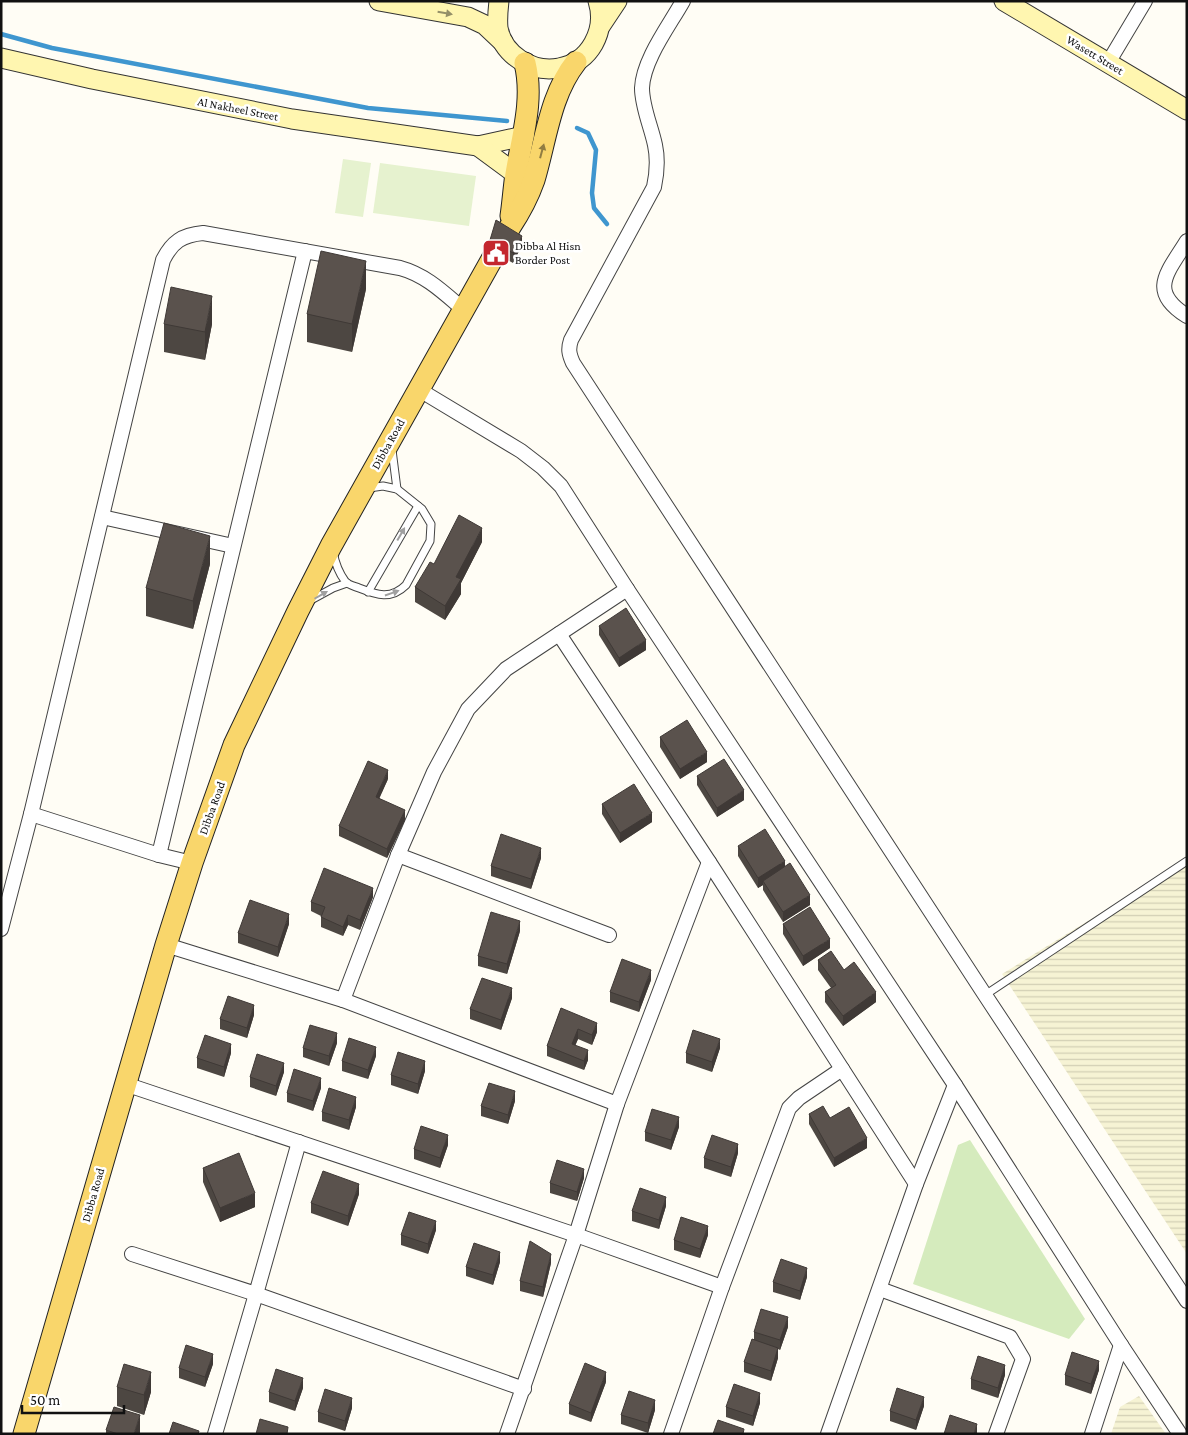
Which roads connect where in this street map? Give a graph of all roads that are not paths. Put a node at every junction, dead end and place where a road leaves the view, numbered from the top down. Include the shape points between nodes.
1 (379, 1) edge
2 (499, 1) edge
3 (598, 1) edge
4 (617, 1) edge
5 (683, 1) edge
6 (1004, 1) edge
7 (1145, 1) edge
8 (601, 25) junction
9 (505, 44) junction
10 (1, 58) edge
11 (576, 62) junction
12 (525, 63) junction
13 (1108, 63) junction
14 (1187, 110) edge
15 (524, 136) junction
16 (478, 146) junction
17 (525, 176) junction
18 (1187, 241) edge
19 (304, 251) junction
20 (464, 310) junction
21 (1187, 316) edge
22 (418, 389) junction
23 (392, 438) junction
24 (397, 489) junction
25 (362, 491) junction
26 (418, 506) junction
27 (102, 517) junction
28 (233, 546) junction
29 (331, 546) junction
30 (346, 583) junction
31 (627, 590) junction
32 (368, 592) junction
33 (298, 611) junction
34 (559, 634) junction
35 (31, 814) junction
36 (159, 854) junction
37 (398, 855) junction
38 (1187, 861) edge
39 (710, 862) junction
40 (192, 863) junction
41 (1, 929) edge
42 (609, 935) dead end
43 (166, 945) junction
44 (985, 996) junction
45 (343, 1000) junction
46 (842, 1069) junction
47 (125, 1084) junction
48 (955, 1085) junction
49 (618, 1104) junction
50 (299, 1142) junction
51 (916, 1184) junction
52 (576, 1235) junction
53 (132, 1254) dead end
54 (722, 1288) junction
55 (880, 1289) junction
56 (256, 1294) junction
57 (1187, 1301) edge
58 (1121, 1345) junction
59 (524, 1389) junction
60 (24, 1434) edge
61 (216, 1434) edge
62 (507, 1434) edge
63 (671, 1434) edge
64 (828, 1434) edge
65 (996, 1434) edge
66 (1092, 1434) edge
67 (1180, 1434) edge

1 -> 9 main road via 468,16 485,25
2 - 9 main road via 499,30
3 - 8 main road
4 - 8 main road
5 - 44 street via 654,51 643,78 643,99 656,147 654,187 571,340 570,356
6 - 13 main road, Wasett Street
7 - 13 street
8 - 11 main road via 588,52
9 - 12 main road
10 - 16 main road, Al Nakheel Street via 292,119
11 - 12 main road via 559,68
17 -> 11 main road, Dibba Road via 567,73
12 - 15 main road, Dibba Road via 529,93
13 - 14 main road, Wasett Street
15 - 16 main road, Al Nakheel Street
15 - 17 main road, Dibba Road
16 - 17 main road, Al Nakheel Street
17 - 20 main road, Dibba Road via 510,227
18 - 21 street via 1166,275 1164,286 1167,299
19 - 20 street via 413,272
19 - 27 street via 202,233 190,234 169,249 163,260
19 - 28 street
20 - 22 main road, Dibba Road
22 - 23 main road, Dibba Road
22 - 31 street via 522,451 543,468 561,486
23 - 24 lane
23 - 25 main road, Dibba Road
24 - 25 lane via 376,486
24 - 26 lane
25 - 29 main road, Dibba Road
32 -> 26 lane
32 -> 26 lane via 388,596 406,585 432,536 429,518
27 - 28 street
27 - 35 street
28 - 36 street
29 - 30 lane
29 - 33 main road, Dibba Road
30 - 32 lane
33 -> 30 lane via 321,594
31 - 34 street
31 - 48 street
33 - 40 main road, Dibba Road via 234,745
34 - 37 street via 506,669 468,708 434,772
34 - 39 street
35 - 36 street
35 - 41 street
36 - 40 street
37 - 42 street
37 - 45 street
38 - 44 lane
39 - 46 street
39 - 49 street
40 - 43 main road, Dibba Road
43 - 45 street
43 - 47 main road, Dibba Road
44 - 57 street
45 - 49 street
46 - 51 street
46 - 54 street via 789,1108
47 - 50 street
47 - 60 main road, Dibba Road
48 - 51 street
48 - 58 street
49 - 52 street
50 - 52 street
50 - 56 street
51 - 55 street
52 - 54 street
52 - 59 street
53 - 56 street
54 - 63 street
55 - 64 street
55 - 65 street via 1010,1336 1023,1358
56 - 59 street
56 - 61 street
58 - 66 street
58 - 67 street
59 - 62 street

